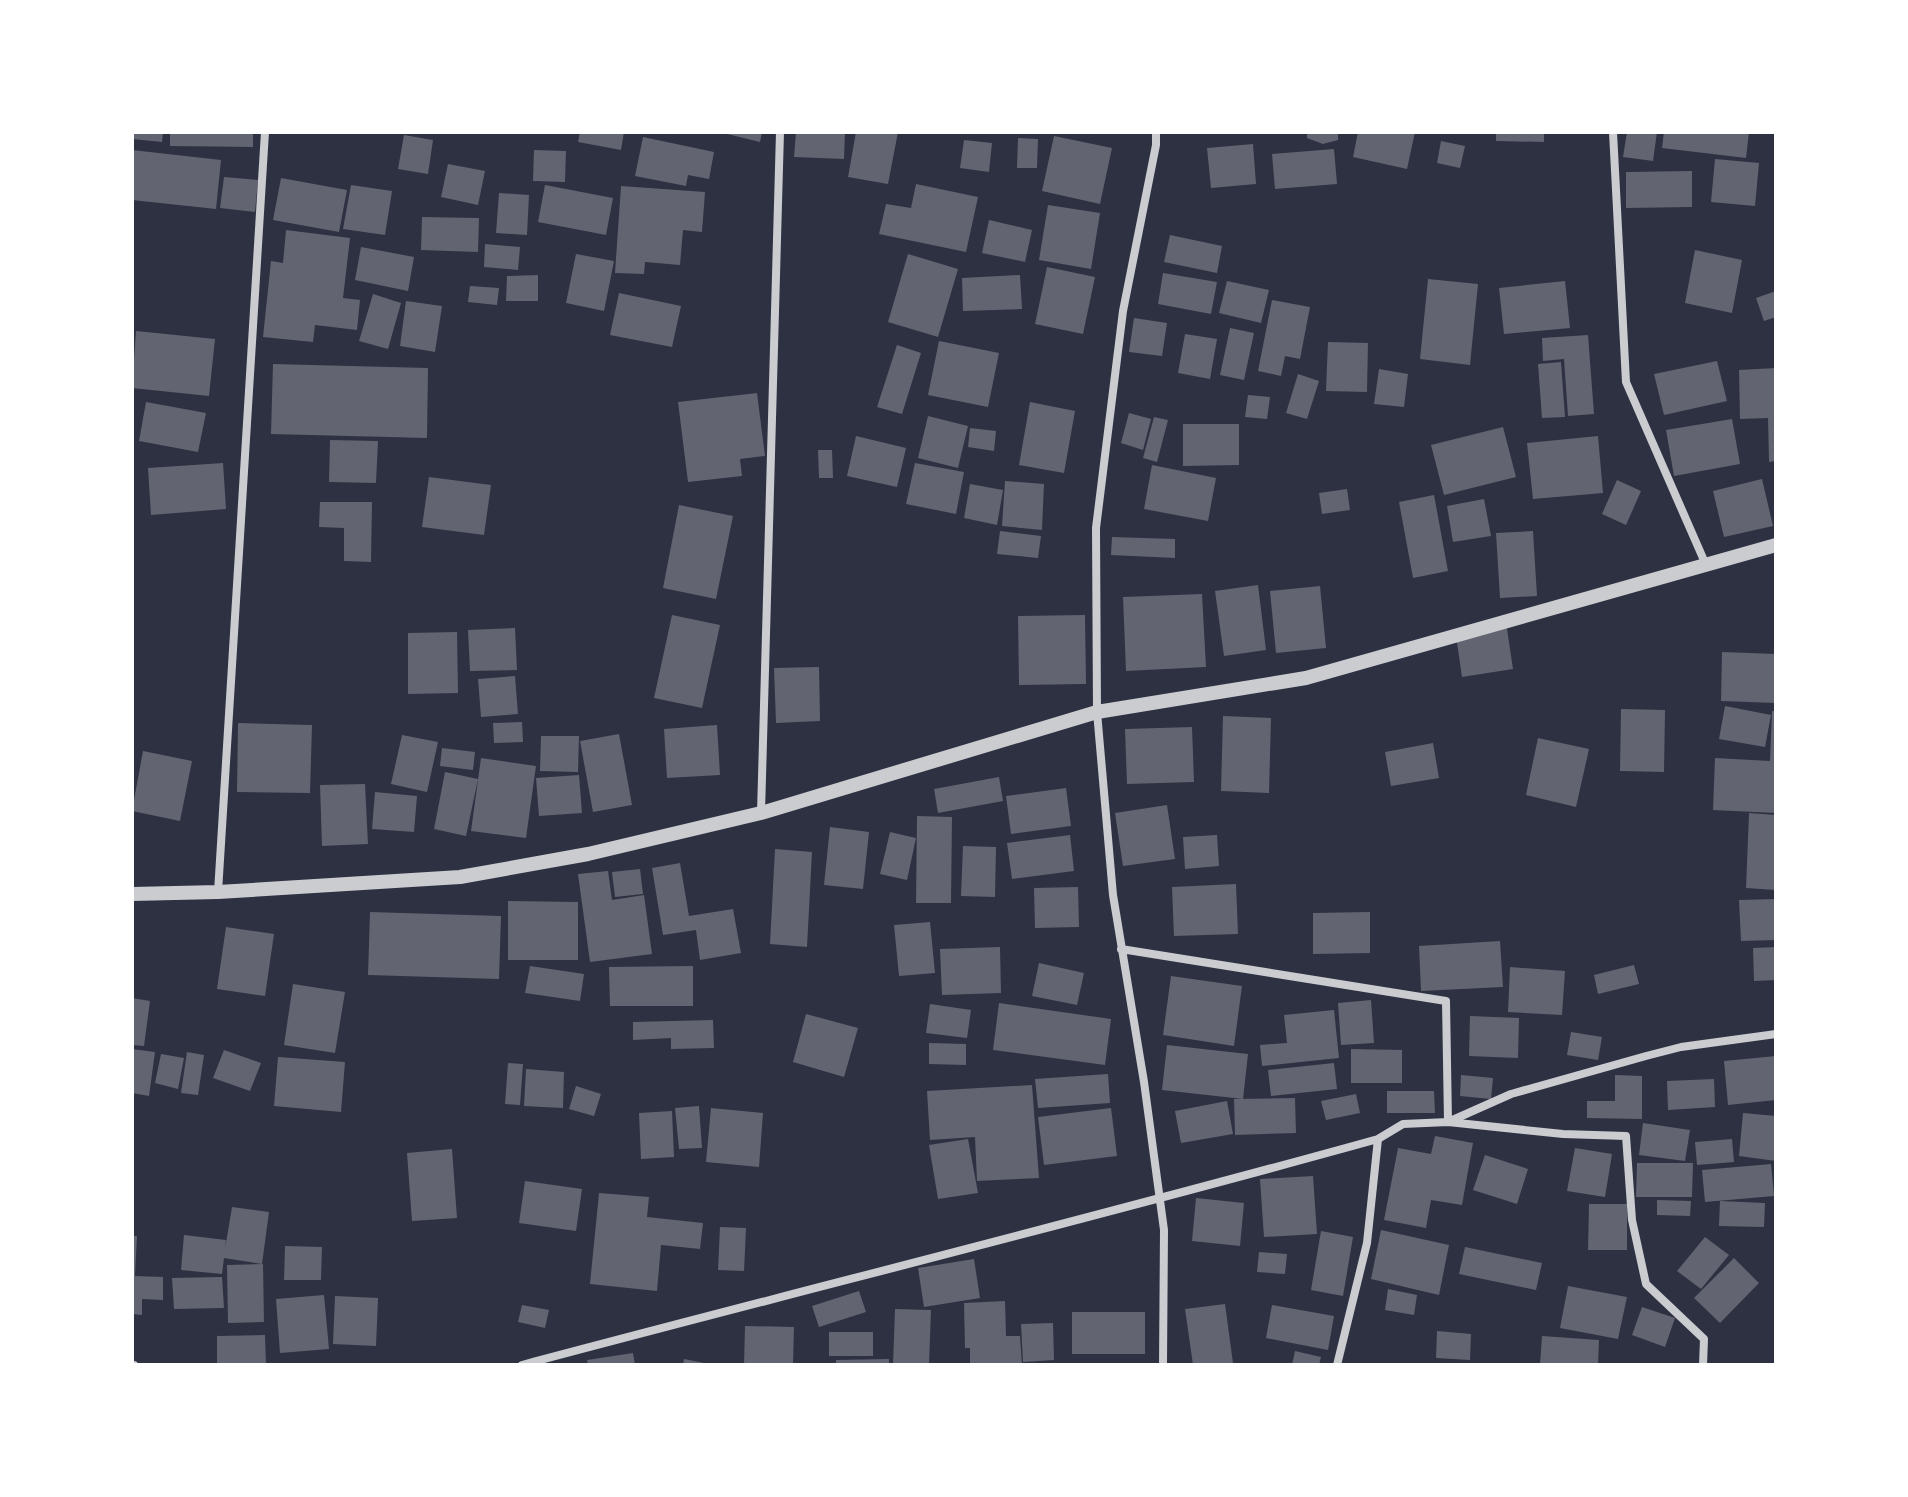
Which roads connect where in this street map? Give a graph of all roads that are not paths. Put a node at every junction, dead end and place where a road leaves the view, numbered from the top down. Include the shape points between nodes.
1 (265, 132) edge
2 (780, 132) edge
3 (1156, 132) edge
4 (1613, 132) edge
5 (1776, 545) edge
6 (1707, 566) junction
7 (1097, 712) junction
8 (761, 813) junction
9 (218, 892) junction
10 (132, 894) edge
11 (1121, 949) junction
12 (1776, 1034) edge
13 (1448, 1122) junction
14 (1378, 1139) junction
15 (1161, 1199) junction
16 (522, 1365) edge
17 (1163, 1365) edge
18 (1337, 1365) edge
19 (1703, 1365) edge

1 - 9 street
2 - 8 street
3 - 7 street via 1123,311 1096,528
4 - 6 street via 1626,382
5 - 6 street
6 - 7 street via 1306,678
7 - 8 street
7 - 11 street
8 - 9 street via 588,854 460,877
9 - 10 street
11 - 13 street via 1446,1001
11 - 15 street
12 - 13 street via 1646,1056 1511,1094
13 - 14 street via 1403,1124
13 - 19 street via 1626,1136 1632,1220 1646,1284 1704,1339
14 - 15 street
14 - 18 street via 1367,1243
15 - 16 street
15 - 17 street

